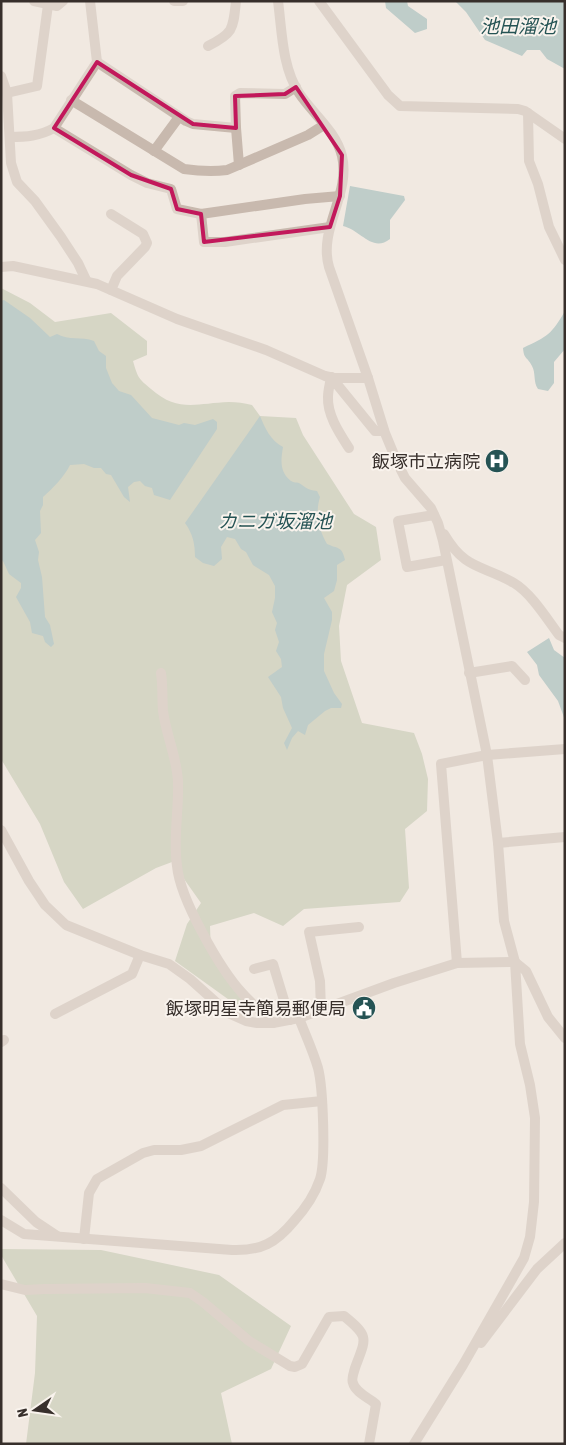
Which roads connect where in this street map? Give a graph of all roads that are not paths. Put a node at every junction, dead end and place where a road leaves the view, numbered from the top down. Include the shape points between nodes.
1 (34, 1) edge
2 (63, 1) edge
3 (90, 1) edge
4 (174, 1) edge
5 (183, 1) edge
6 (236, 1) edge
7 (278, 1) edge
8 (319, 1) edge
9 (48, 5) junction
10 (208, 46) dead end
11 (97, 62) junction
12 (1, 76) edge
13 (296, 86) junction
14 (7, 93) junction
15 (71, 100) junction
16 (4, 107) edge
17 (528, 114) junction
18 (179, 117) junction
19 (324, 124) junction
20 (54, 128) junction
21 (236, 128) junction
22 (10, 137) junction
23 (565, 139) edge
24 (154, 151) junction
25 (239, 164) junction
26 (340, 196) junction
27 (111, 214) dead end
28 (201, 214) junction
29 (330, 227) junction
30 (1, 257) edge
31 (565, 260) edge
32 (13, 266) junction
33 (1, 267) edge
34 (86, 280) junction
35 (111, 290) junction
36 (331, 377) junction
37 (368, 378) junction
38 (384, 430) junction
39 (350, 448) dead end
40 (436, 519) junction
41 (446, 560) junction
42 (565, 638) edge
43 (161, 673) dead end
44 (469, 673) junction
45 (525, 680) dead end
46 (565, 749) edge
47 (487, 755) junction
48 (1, 830) edge
49 (565, 837) edge
50 (498, 843) junction
51 (5, 848) edge
52 (359, 926) dead end
53 (140, 954) junction
54 (515, 962) junction
55 (457, 963) junction
56 (254, 969) dead end
57 (321, 1010) junction
58 (56, 1014) dead end
59 (294, 1019) junction
60 (273, 1023) junction
61 (565, 1038) edge
62 (322, 1101) junction
63 (1, 1188) edge
64 (1, 1220) edge
65 (58, 1237) junction
66 (84, 1239) junction
67 (565, 1243) edge
68 (1, 1284) edge
69 (463, 1365) junction
70 (369, 1444) edge
71 (414, 1444) edge

1 - 9 street
2 - 9 street via 57,6
3 - 11 street
4 - 5 street
6 - 10 street via 231,30
7 - 13 street via 286,58
8 - 17 street via 388,96 400,106 518,109
9 - 14 street via 37,86
11 - 15 street
11 - 18 street
12 - 14 street
13 - 19 street
13 - 21 street via 285,94 240,93 234,96
14 - 16 street
15 - 20 street
15 - 24 street
16 - 22 street
17 - 23 street
17 - 31 street via 529,161 549,227
18 - 21 street via 193,124
18 - 24 street
19 - 25 street via 308,135
19 - 26 street via 342,154 344,175
20 - 22 street via 32,136
20 - 28 street via 131,175 171,189 177,209
21 - 25 street
22 - 34 street via 11,163 17,182 61,237
24 - 25 street via 184,169 215,172
26 - 28 street
26 - 29 street
27 - 35 street via 143,234 147,243 117,276
28 - 29 street via 204,242
29 - 37 street via 327,258
30 - 32 street
32 - 33 street
32 - 34 street
34 - 35 street
35 - 36 street via 177,320 266,350
36 - 37 street
36 - 38 street via 375,432
36 - 39 street via 328,403
37 - 38 street
38 - 40 street via 405,478 431,508
40 - 41 street
40 - 41 street via 398,521 407,567
40 - 42 street via 453,549 466,561 515,584
41 - 44 street
43 - 60 street via 164,712 178,782 176,844 181,884 213,952 242,993
44 - 45 street via 512,666
44 - 47 street
46 - 47 street
47 - 50 street
47 - 55 street via 441,764
48 - 51 street
49 - 50 street
50 - 54 street via 504,921
51 - 53 street via 45,905 66,925
52 - 57 street via 309,932 320,981
53 - 58 street via 132,974
53 - 60 street via 169,964 228,1013 246,1022
54 - 55 street
54 - 61 street via 526,971 548,1017
54 - 69 street via 520,1044 535,1118 534,1202 530,1237 524,1258
55 - 57 street
56 - 59 street via 273,964
57 - 59 street
59 - 60 street
59 - 62 street via 318,1070
62 - 66 street via 283,1105 201,1146 143,1153 96,1179 89,1194
62 - 66 street via 323,1163 320,1178 304,1210 270,1244 259,1249 237,1251
63 - 65 street via 36,1222
64 - 65 street via 24,1234
65 - 66 street
67 - 69 street via 537,1269
68 - 70 street via 24,1290 145,1288 190,1293 249,1341 295,1367 302,1364 329,1317 344,1316 360,1329 364,1338 353,1384 356,1390 376,1404
69 - 71 street

